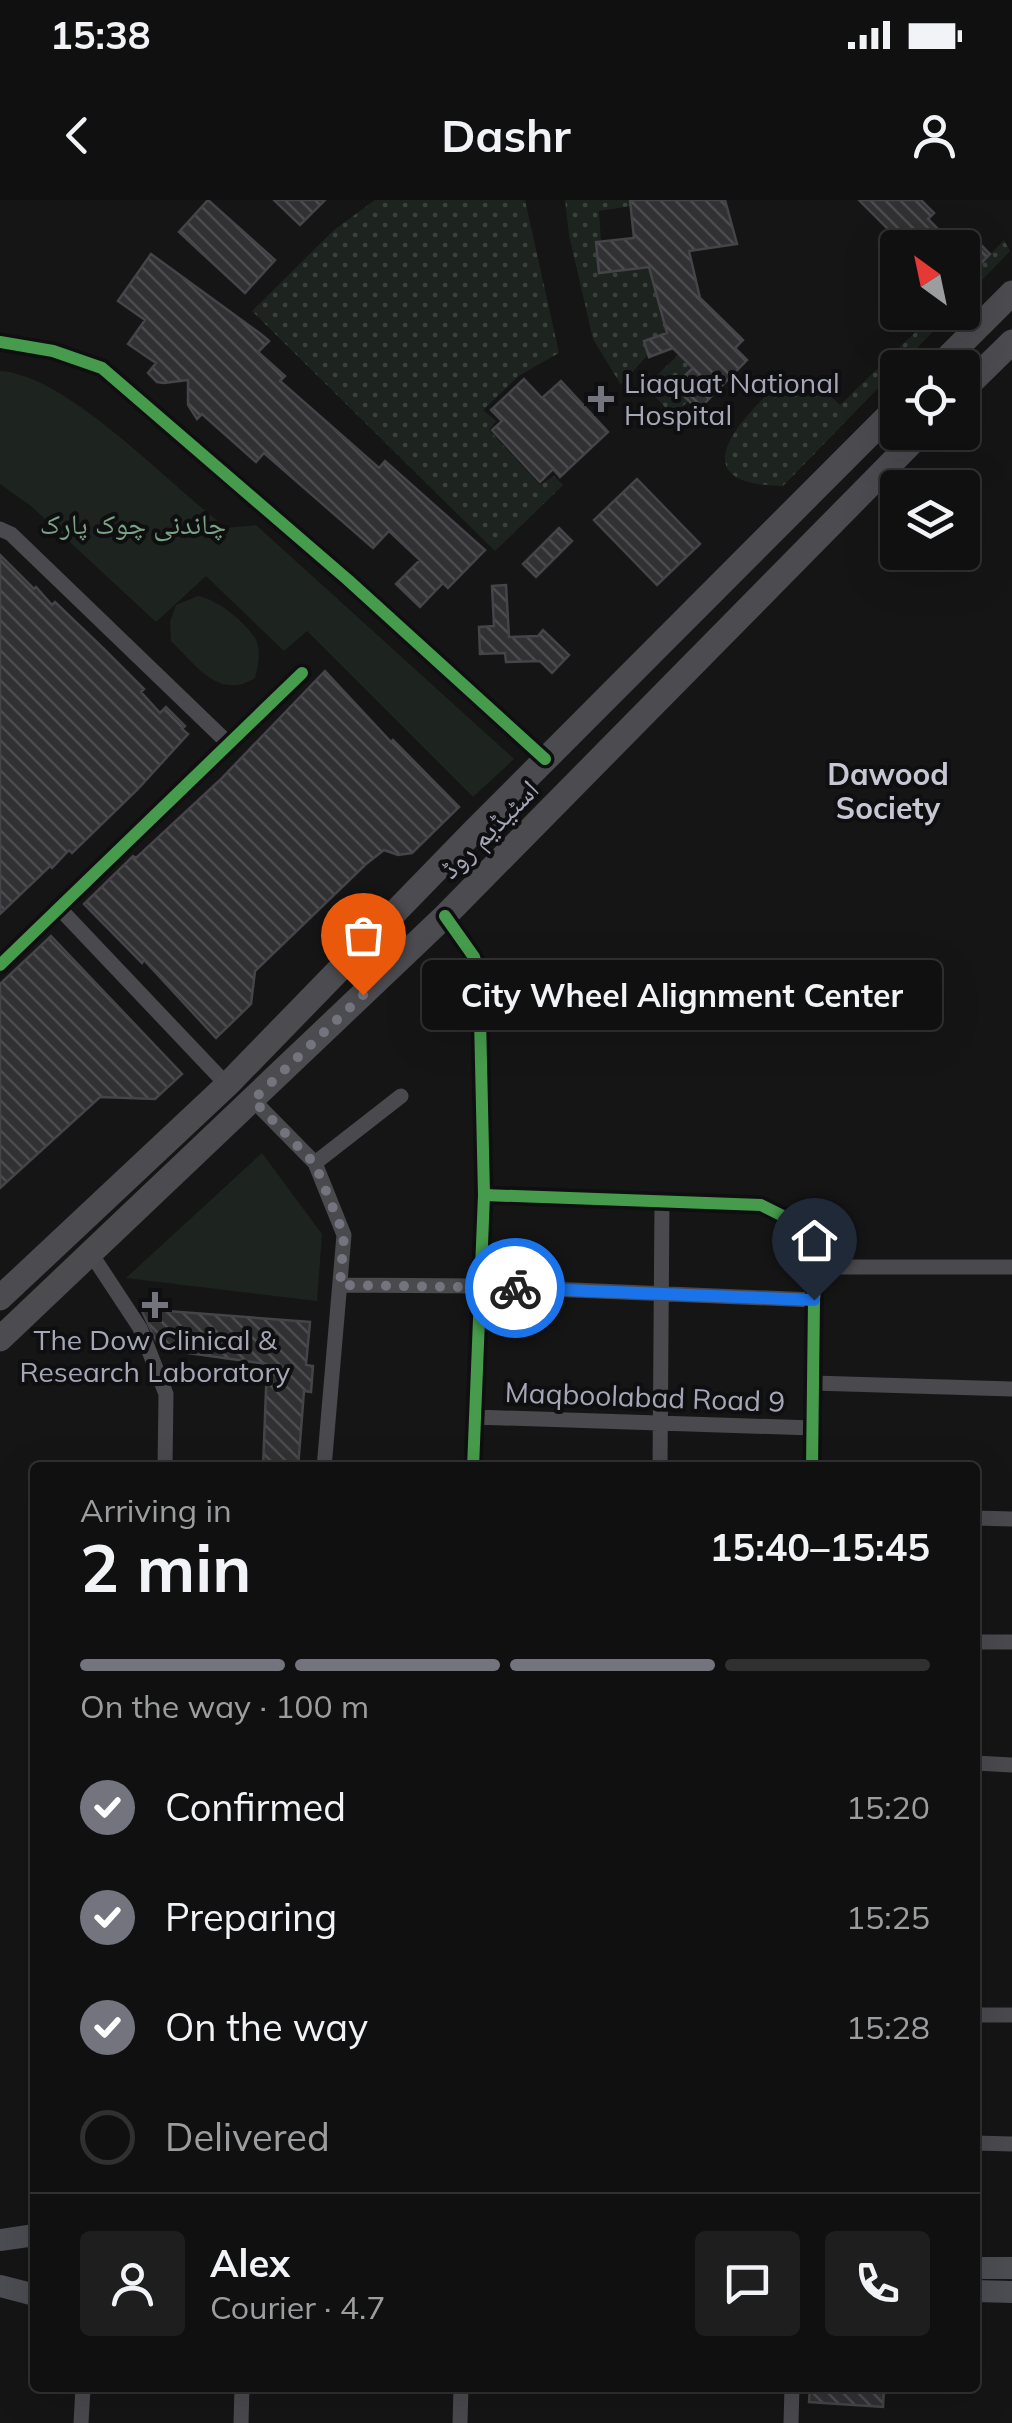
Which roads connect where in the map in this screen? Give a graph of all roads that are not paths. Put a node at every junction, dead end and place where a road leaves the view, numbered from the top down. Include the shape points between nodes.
1 (1012, 293) edge
2 (0, 342) edge
3 (1012, 342) edge
4 (955, 350) edge
5 (980, 374) edge
6 (880, 424) edge
7 (904, 450) edge
8 (0, 529) edge
9 (765, 538) junction
10 (792, 565) junction
11 (302, 672) dead end
12 (229, 744) junction
13 (545, 759) junction
14 (61, 910) junction
15 (445, 916) junction
16 (0, 965) edge
17 (226, 1086) junction
18 (401, 1096) dead end
19 (253, 1100) junction
20 (315, 1164) junction
21 (484, 1195) junction
22 (662, 1202) junction
23 (90, 1252) junction
24 (817, 1267) junction
25 (1012, 1267) edge
26 (340, 1285) junction
27 (480, 1286) junction
28 (662, 1294) junction
29 (0, 1298) edge
30 (814, 1300) junction
31 (0, 1339) edge
32 (814, 1383) junction
33 (1012, 1389) edge
34 (475, 1418) junction
35 (660, 1423) junction
36 (813, 1428) junction
37 (165, 1462) edge
38 (325, 1462) edge
39 (473, 1462) edge
40 (660, 1462) edge
41 (812, 1462) edge
42 (980, 1518) edge
43 (1012, 1519) edge
44 (980, 1642) edge
45 (1012, 1642) edge
46 (980, 1763) edge
47 (1012, 1765) edge
48 (980, 2015) edge
49 (1012, 2015) edge
50 (980, 2143) edge
51 (1012, 2144) edge
52 (30, 2236) edge
53 (0, 2240) edge
54 (980, 2268) edge
55 (1012, 2268) edge
56 (0, 2286) edge
57 (980, 2291) edge
58 (1012, 2292) edge
59 (30, 2294) edge
60 (83, 2392) edge
61 (242, 2392) edge
62 (461, 2392) edge
63 (792, 2392) edge
64 (80, 2423) edge
65 (241, 2423) edge
66 (460, 2423) edge
67 (791, 2423) edge

1 - 4 main road
2 - 13 street via 102,368
3 - 5 main road
6 - 9 main road, اسٹیڈیم روڈ
7 - 10 main road, اسٹیڈیم روڈ
8 - 12 street
9 - 10 main road
9 - 13 main road, اسٹیڈیم روڈ
10 - 15 main road, اسٹیڈیم روڈ
11 - 12 street
12 - 14 street
13 - 17 main road, اسٹیڈیم روڈ
14 - 16 street
14 - 17 street
15 - 19 main road, اسٹیڈیم روڈ
15 - 21 street via 479,974
17 - 29 main road, اسٹیڈیم روڈ
18 - 20 street
19 - 20 street
19 - 23 main road, اسٹیڈیم روڈ
20 - 26 street via 344,1235
21 - 22 street
21 - 27 street
22 - 24 street via 762,1205 818,1247
22 - 28 street
23 - 31 main road, اسٹیڈیم روڈ
23 - 37 street via 140,1328 166,1394
24 - 25 street
24 - 30 street
26 - 27 street
26 - 38 street
27 - 28 street
27 - 34 street
28 - 30 street
28 - 35 street
30 - 32 street
32 - 33 street
32 - 36 street
34 - 35 street, Maqboolabad Road 9
34 - 39 street
35 - 36 street, Maqboolabad Road 9
35 - 40 street
36 - 41 street
42 - 43 street
44 - 45 street
46 - 47 street
48 - 49 street
50 - 51 street
52 - 53 street
54 - 55 street
56 - 59 street
57 - 58 street
60 - 64 street
61 - 65 street
62 - 66 street
63 - 67 street

